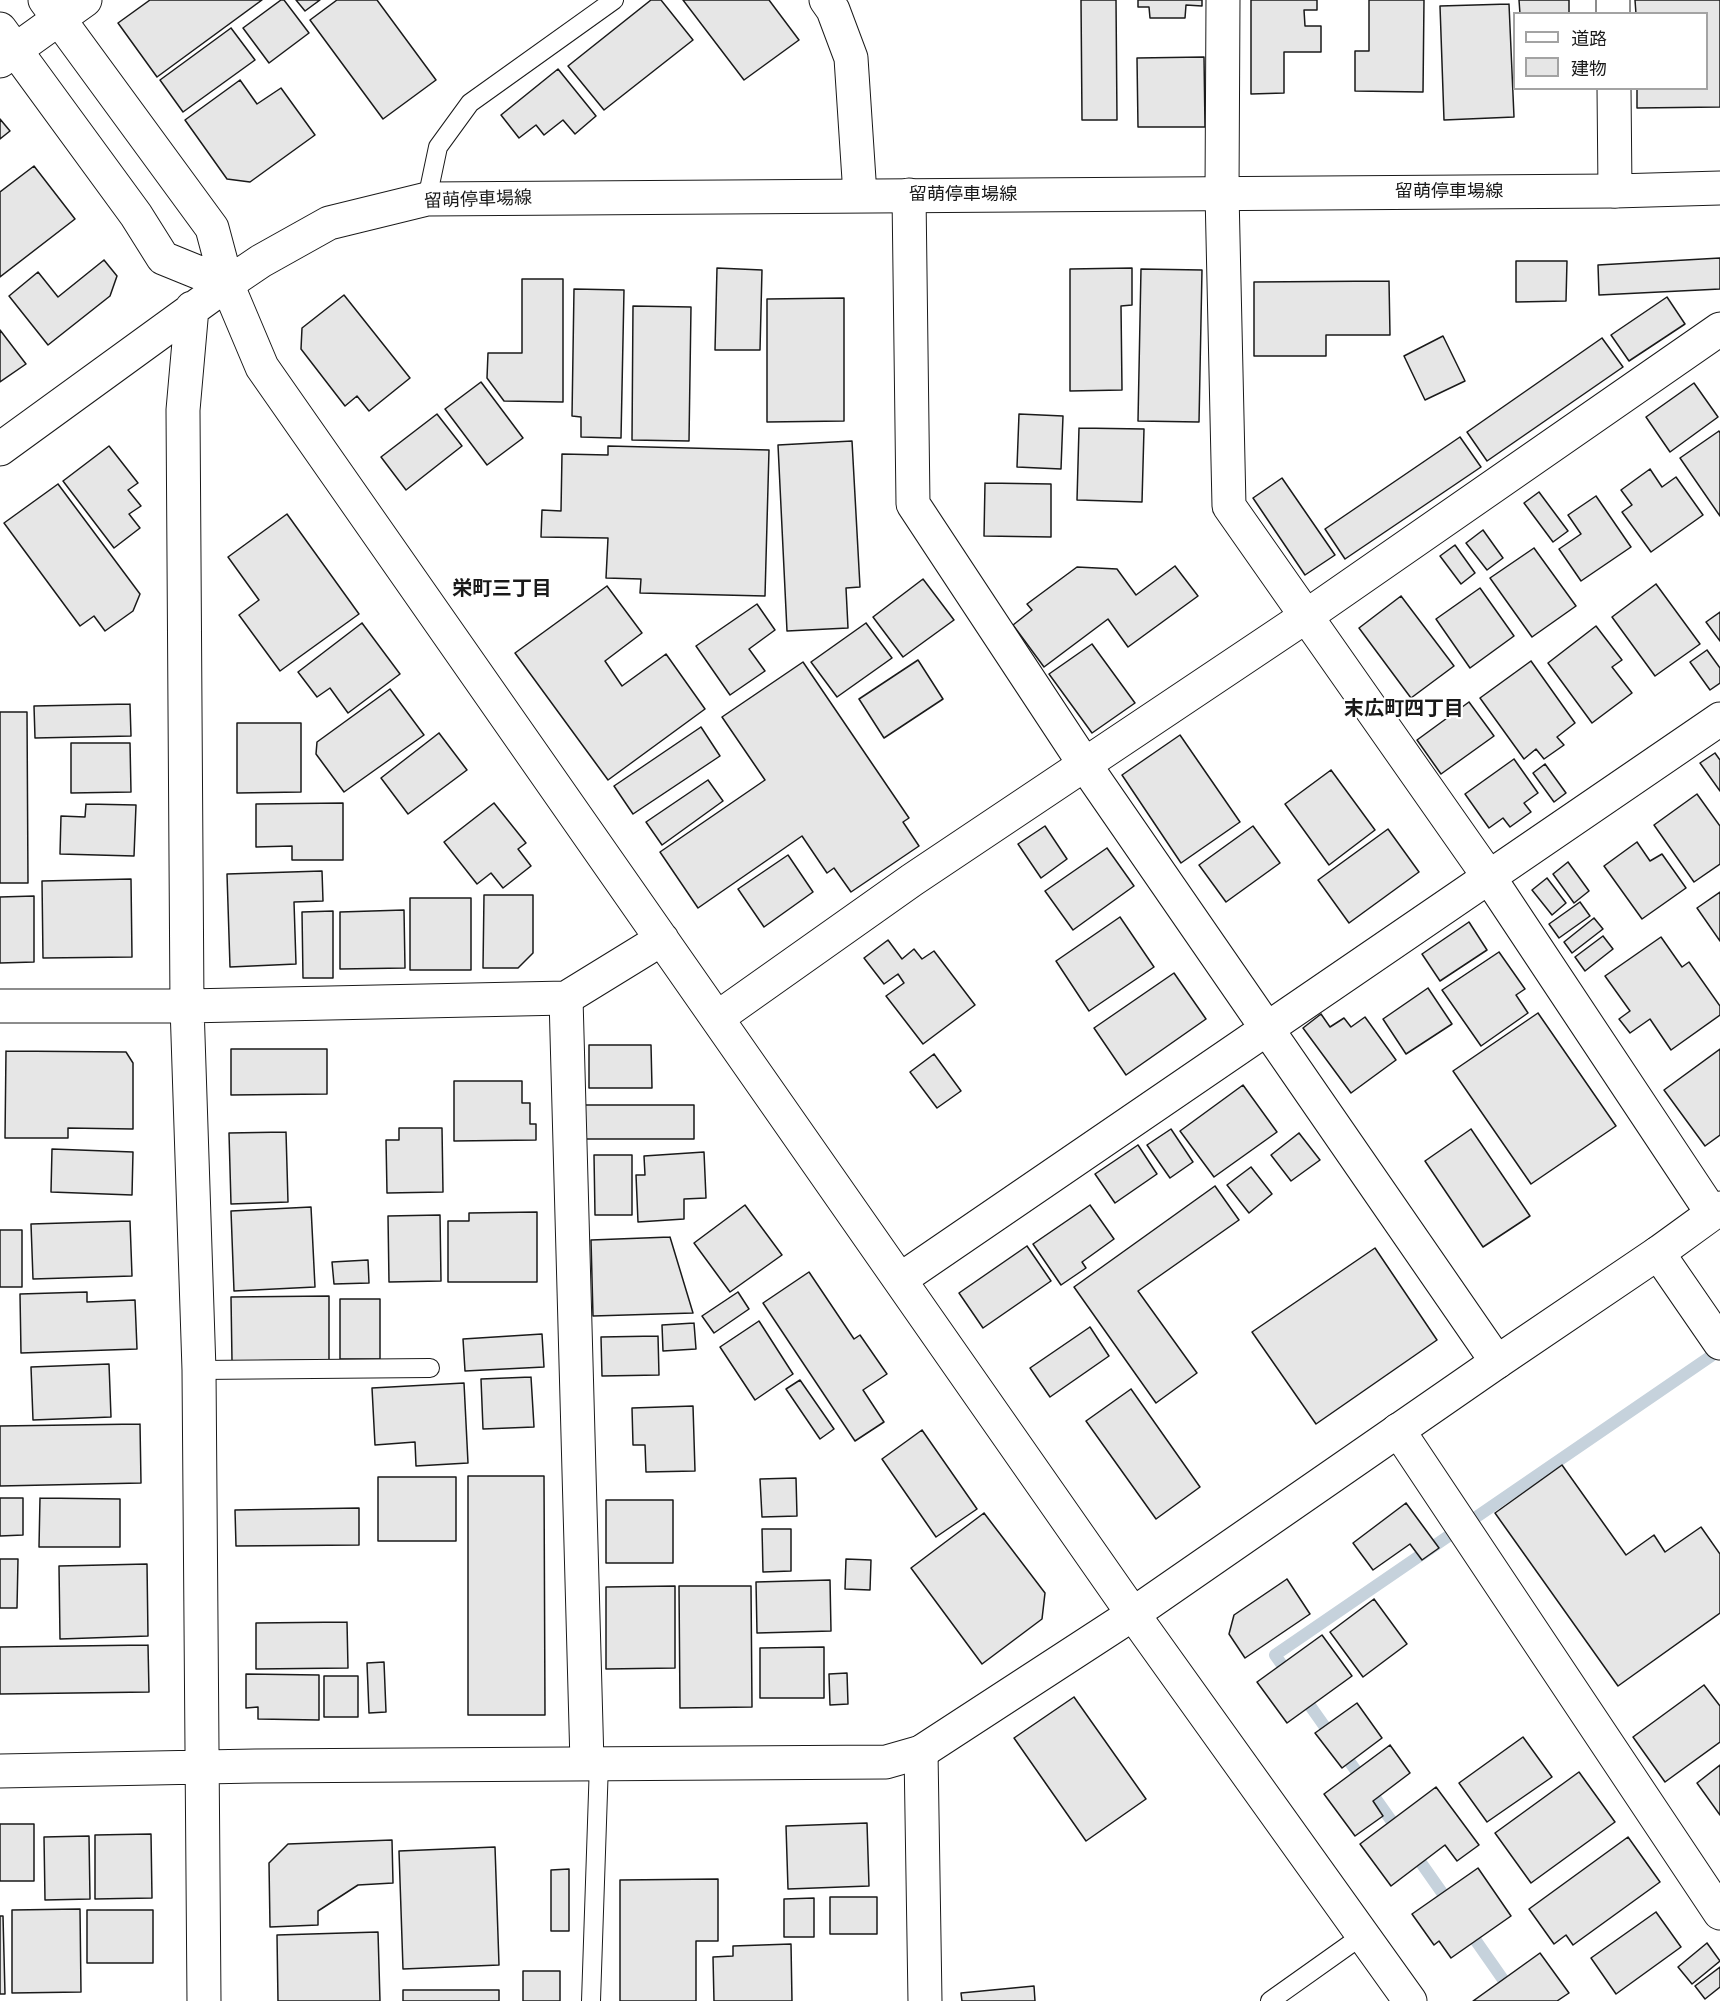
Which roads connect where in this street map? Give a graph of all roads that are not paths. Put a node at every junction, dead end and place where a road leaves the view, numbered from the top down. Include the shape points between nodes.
1 (85, 0) edge
2 (614, 0) edge
3 (826, 0) edge
4 (1223, 0) edge
5 (52, 9) edge
6 (5, 46) edge
7 (1614, 90) edge
8 (1720, 188) edge
9 (1615, 191) junction
10 (1222, 193) junction
11 (860, 195) junction
12 (909, 195) junction
13 (427, 199) junction
14 (227, 284) junction
15 (192, 309) junction
16 (1716, 340) edge
17 (0, 449) edge
18 (1305, 617) junction
19 (1720, 719) edge
20 (1085, 765) junction
21 (1489, 877) junction
22 (662, 939) junction
23 (566, 998) junction
24 (0, 1006) edge
25 (187, 1006) junction
26 (717, 1018) junction
27 (1267, 1029) junction
28 (1716, 1211) edge
29 (1658, 1253) junction
30 (901, 1279) junction
31 (1720, 1343) edge
32 (1497, 1362) junction
33 (430, 1368) dead end
34 (199, 1370) junction
35 (1398, 1430) junction
36 (1133, 1614) junction
37 (921, 1752) junction
38 (593, 1763) junction
39 (202, 1768) junction
40 (0, 1771) edge
41 (1720, 1913) edge
42 (1363, 1935) junction
43 (204, 2001) edge
44 (591, 2001) edge
45 (925, 2001) edge
46 (1270, 2001) edge
47 (1410, 2001) edge

1 - 5 street
2 - 13 lane via 470,103 438,147
3 - 11 street via 851,58
4 - 10 street
5 - 6 street
5 - 14 street via 212,228
6 - 14 street via 136,215 163,258
7 - 9 street
8 - 9 street, 留萌停車場線
9 - 10 street, 留萌停車場線
10 - 12 street, 留萌停車場線
10 - 18 street via 1229,506
11 - 12 street, 留萌停車場線
11 - 13 street, 留萌停車場線
12 - 20 street via 913,504
13 - 14 street, 留萌停車場線 via 329,223
14 - 15 street, 留萌停車場線
14 - 22 street via 262,367
15 - 17 street, 留萌停車場線
15 - 25 street via 183,410
16 - 18 street
18 - 20 street
18 - 21 street
19 - 21 street
20 - 26 street via 912,880
20 - 27 street
21 - 27 street
21 - 28 street
22 - 23 street
22 - 26 street
23 - 25 street
23 - 38 street
24 - 25 street
25 - 34 street
26 - 30 street
27 - 30 street
27 - 32 street
28 - 29 street
29 - 31 street
29 - 32 street
30 - 36 street
32 - 35 street
33 - 34 lane
34 - 39 street
35 - 36 street
35 - 41 street
36 - 37 street
36 - 42 street
37 - 38 street via 886,1762
37 - 45 street
38 - 39 street
38 - 44 lane
39 - 40 street
39 - 43 street
42 - 46 lane
42 - 47 street

